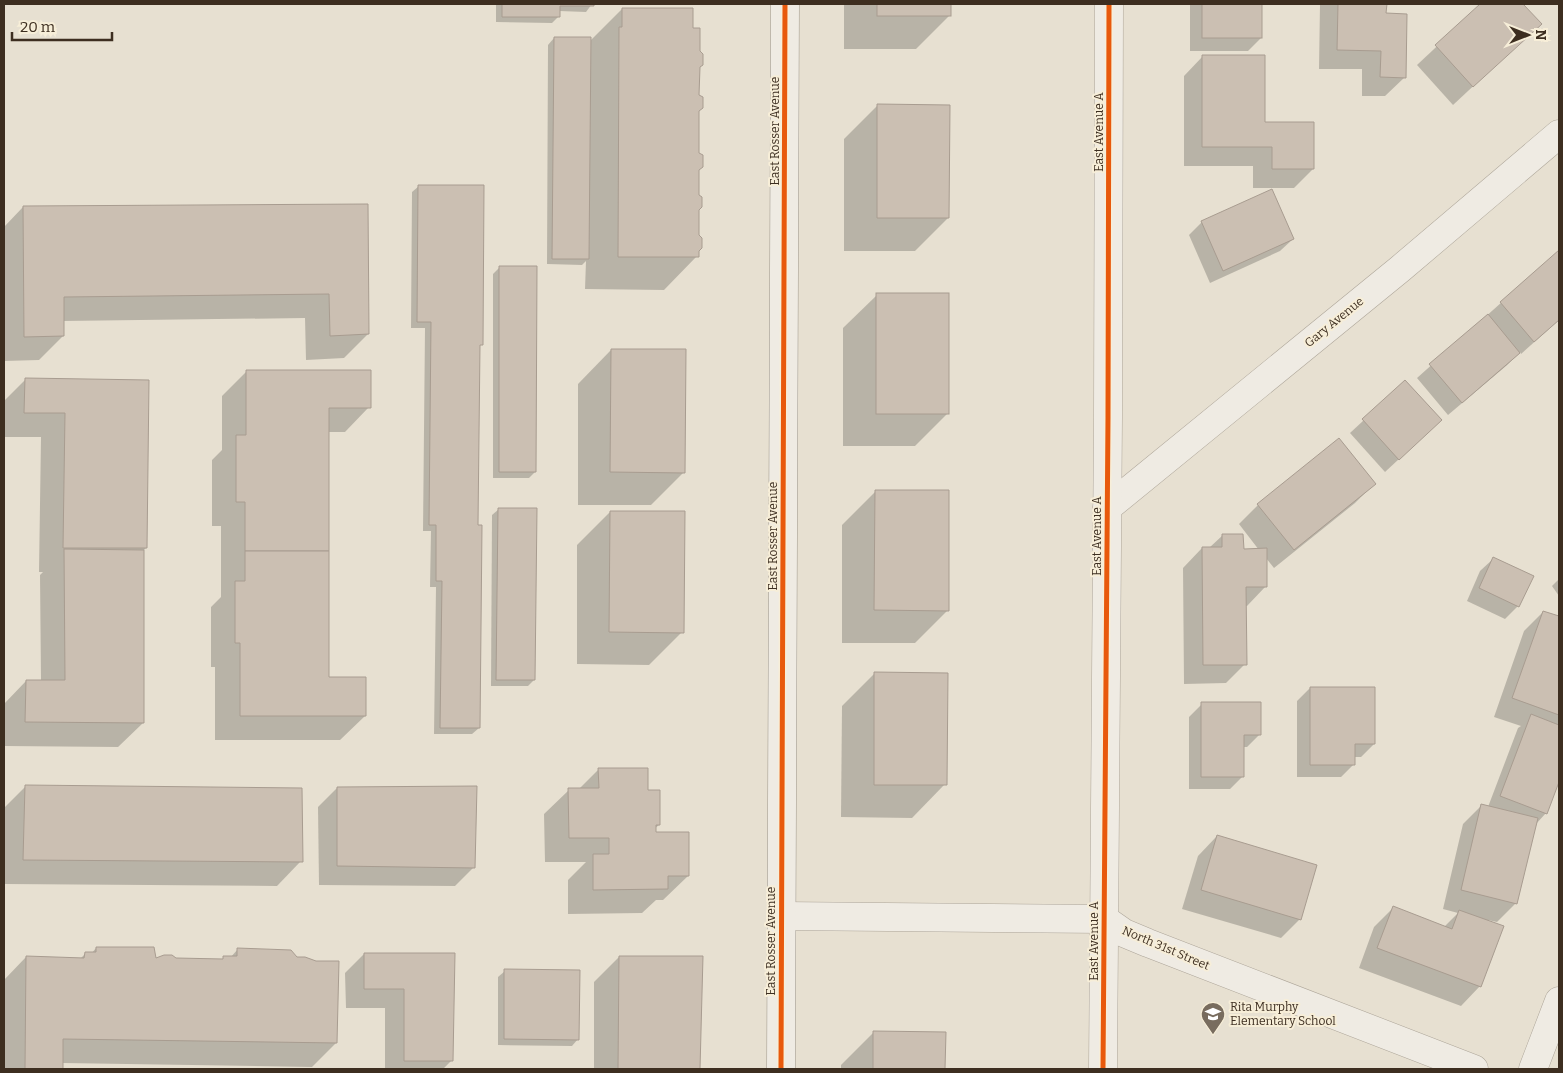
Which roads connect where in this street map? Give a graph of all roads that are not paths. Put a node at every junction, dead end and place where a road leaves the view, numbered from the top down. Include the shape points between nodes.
1 (785, 4) edge
2 (1109, 4) edge
3 (1559, 134) edge
4 (1108, 508) junction
5 (782, 916) junction
6 (1104, 919) junction
7 (1559, 1000) edge
8 (781, 1069) edge
9 (1103, 1069) edge
10 (1474, 1069) edge
11 (1533, 1069) edge

1 - 5 street, East Rosser Avenue
2 - 4 street, East Avenue A
3 - 4 street, Gary Avenue
4 - 6 street, East Avenue A
5 - 6 street
5 - 8 street, East Rosser Avenue
6 - 9 street, East Avenue A
6 - 10 street, North 31st Street via 1148,943
7 - 11 street

